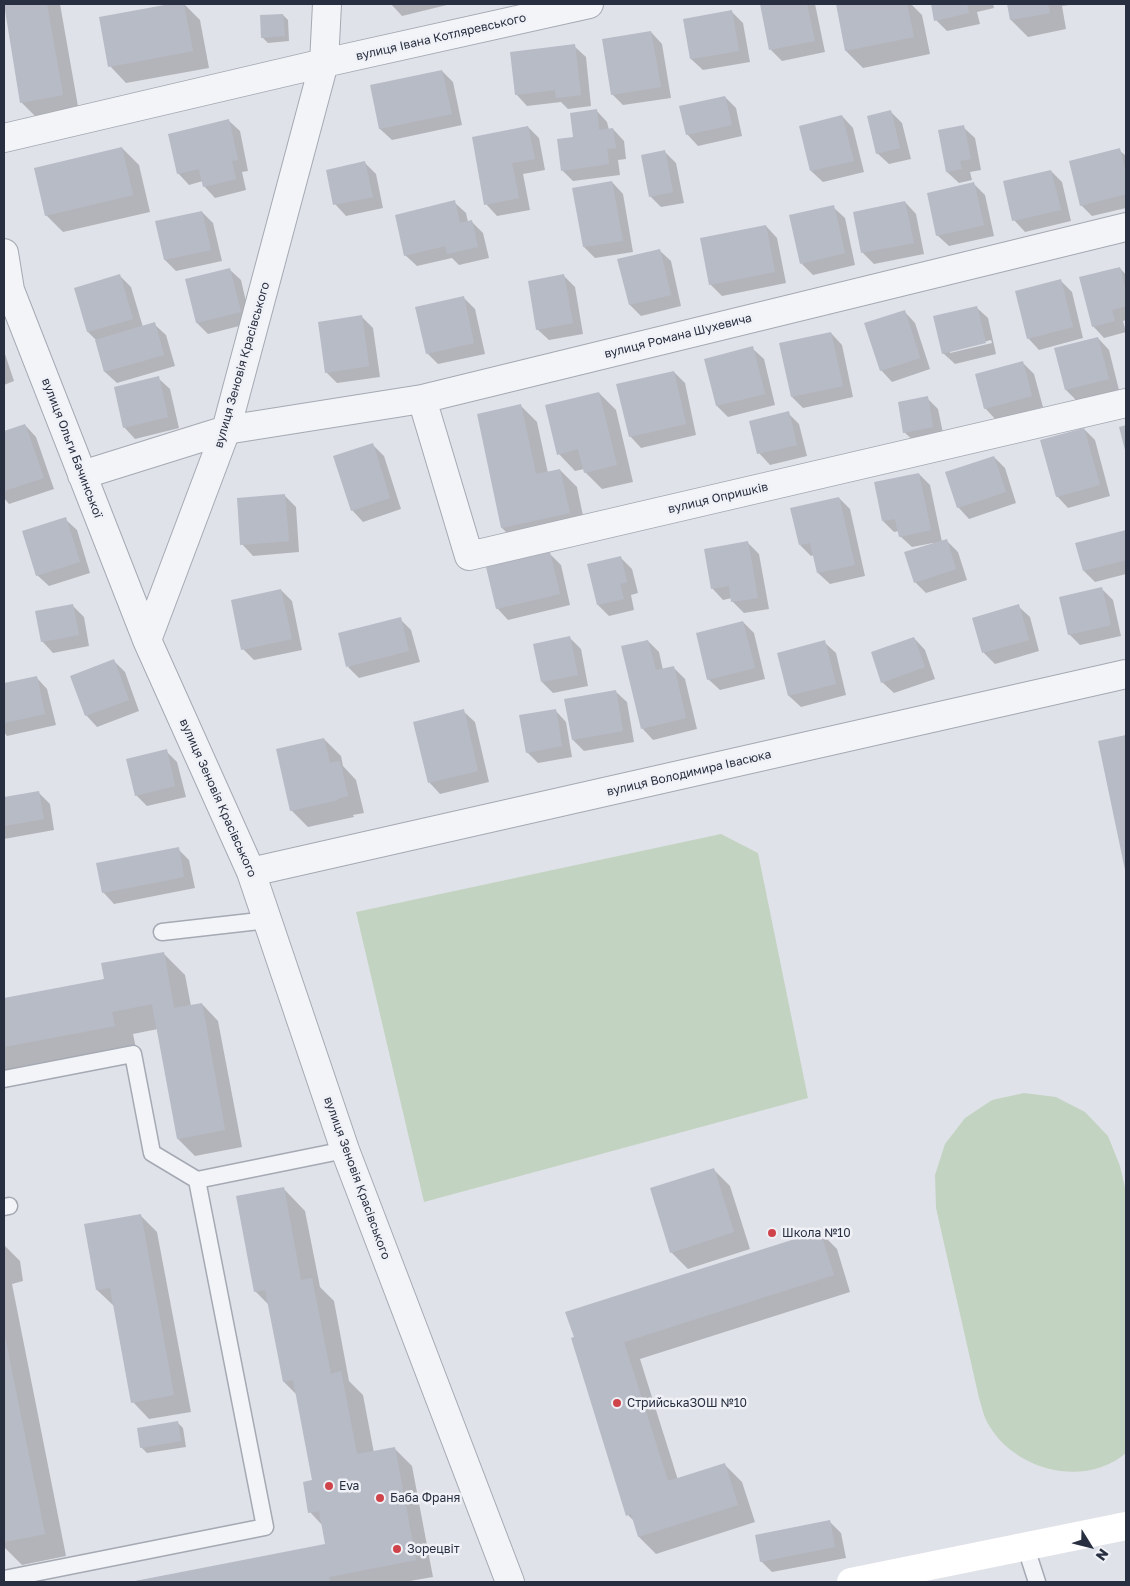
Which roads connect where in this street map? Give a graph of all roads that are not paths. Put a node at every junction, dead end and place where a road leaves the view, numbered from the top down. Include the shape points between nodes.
1 (327, 4) edge
2 (589, 4) edge
3 (324, 63) junction
4 (4, 138) edge
5 (1126, 227) edge
6 (4, 254) edge
7 (422, 399) junction
8 (1126, 403) edge
9 (226, 430) junction
10 (82, 475) junction
11 (147, 640) junction
12 (1126, 674) edge
13 (251, 872) junction
14 (268, 920) junction
15 (162, 932) dead end
16 (4, 1079) edge
17 (345, 1150) junction
18 (197, 1180) junction
19 (1126, 1526) edge
20 (1026, 1548) junction
21 (4, 1579) edge
22 (510, 1582) edge
23 (850, 1582) edge
24 (1037, 1582) edge

1 - 3 street, вулиця Зеновія Красівського
2 - 3 street, вулиця Івана Котляревського
3 - 4 street, вулиця Івана Котляревського
3 - 9 street, вулиця Зеновія Красівського
5 - 7 street, вулиця Романа Шухевича
6 - 10 street, вулиця Ольги Бачинської via 10,290
7 - 8 street, вулиця Опришків via 469,556
7 - 9 street, вулиця Романа Шухевича
9 - 10 street, вулиця Романа Шухевича
9 - 11 street, вулиця Зеновія Красівського
10 - 11 street, вулиця Ольги Бачинської
11 - 13 street, вулиця Зеновія Красівського
12 - 13 street, вулиця Володимира Івасюка
13 - 14 street, вулиця Зеновія Красівського
14 - 15 lane
14 - 17 street, вулиця Зеновія Красівського
16 - 18 lane via 133,1054 152,1154
17 - 18 lane
17 - 22 street, вулиця Зеновія Красівського
18 - 21 lane via 265,1527
19 - 20 street
20 - 23 street
20 - 24 lane

